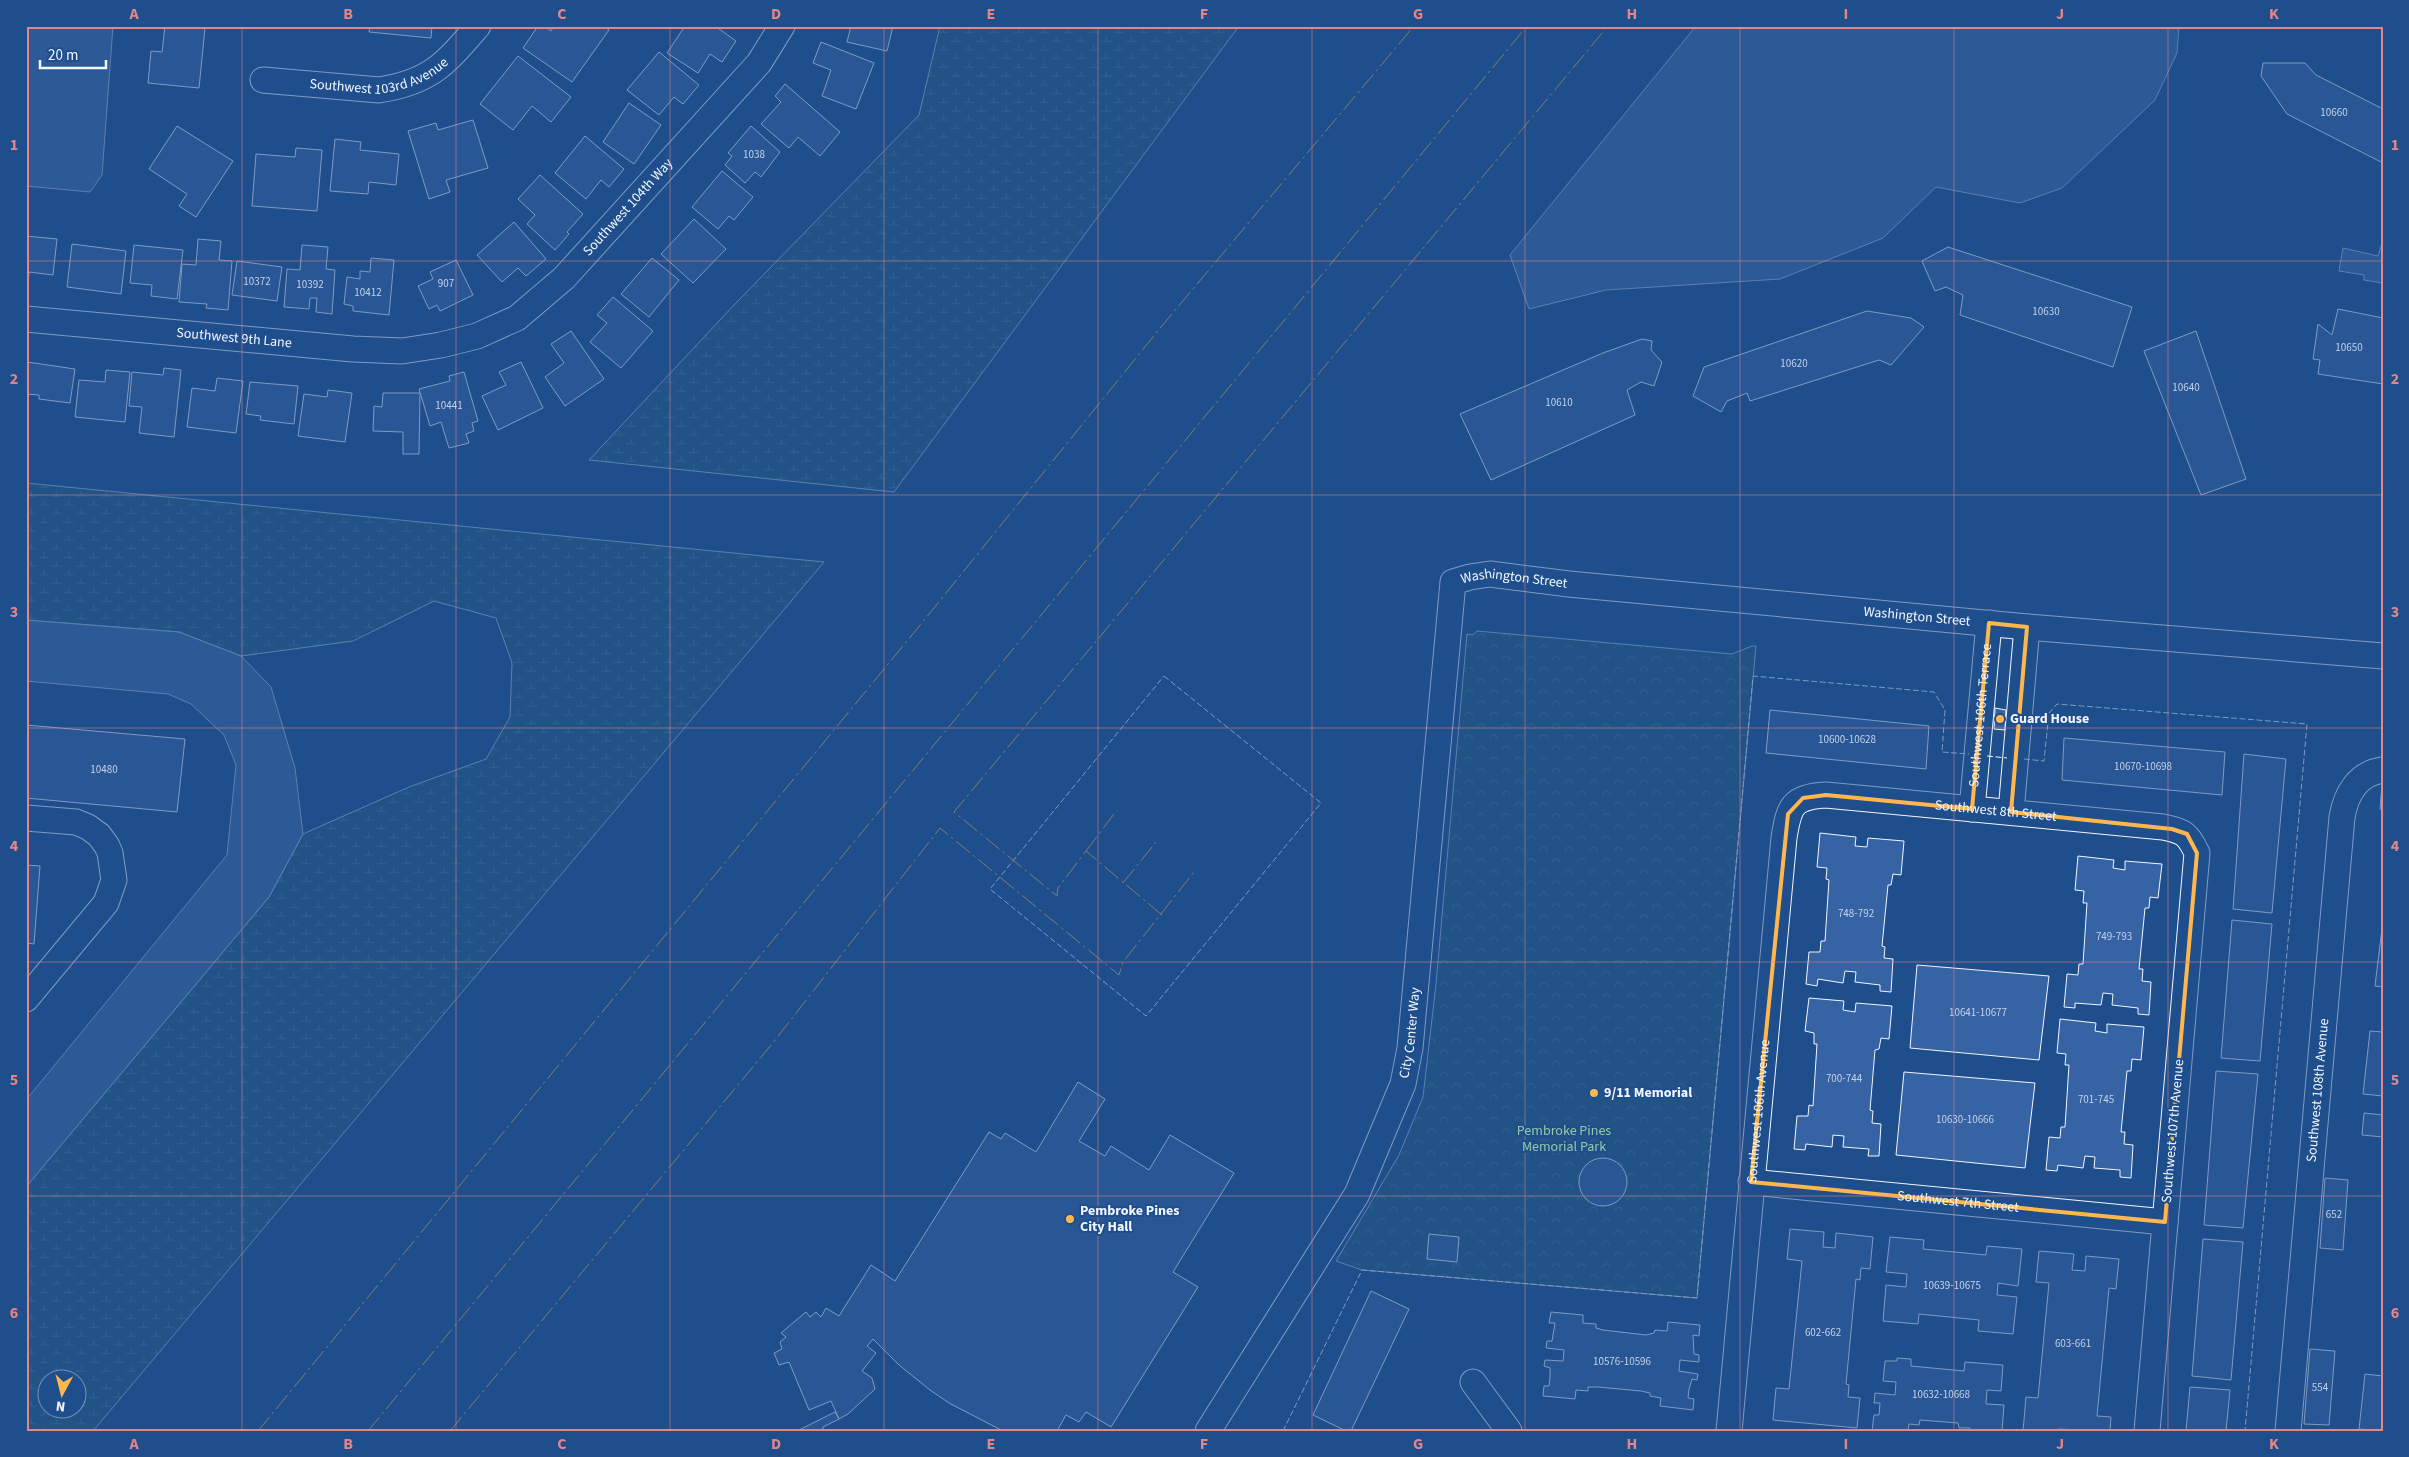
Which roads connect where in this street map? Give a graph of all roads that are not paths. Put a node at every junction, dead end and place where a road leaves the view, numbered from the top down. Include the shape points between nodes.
1 (478, 26) edge
2 (782, 26) edge
3 (263, 80) dead end
4 (26, 318) edge
5 (442, 345) joint
6 (1453, 582) joint
7 (1989, 622) junction
8 (2027, 626) junction
9 (2383, 656) edge
10 (1978, 737) junction
11 (2017, 742) junction
12 (2383, 770) edge
13 (1803, 798) joint
14 (1972, 809) junction
15 (2011, 812) junction
16 (26, 818) edge
17 (2187, 834) joint
18 (31, 984) edge
19 (1751, 1182) junction
20 (2165, 1222) junction
21 (1473, 1382) dead end
22 (1208, 1431) edge
23 (1509, 1431) edge
24 (1729, 1431) edge
25 (2146, 1431) edge
26 (2288, 1431) edge

1 - 3 street, Southwest 103rd Avenue via 439,68 403,85 379,90
2 - 5 street, Southwest 104th Way via 758,64 564,278 516,318 477,336
4 - 5 street, Southwest 9th Lane via 353,349 402,351
6 - 7 street, Washington Street via 1490,574
6 - 22 street, City Center Way via 1406,1075 1357,1194
7 - 8 street, Washington Street
7 - 10 street, Southwest 106th Terrace
8 - 9 street, Washington Street
8 - 11 street
10 - 11 street
10 - 14 street, Southwest 106th Terrace
11 - 15 street
12 - 26 street, Southwest 108th Avenue via 2362,778 2344,803
13 - 14 street, Southwest 8th Street via 1826,795
13 - 19 street, Southwest 106th Avenue via 1788,814 1784,838
14 - 15 street, Southwest 8th Street
15 - 17 street, Southwest 8th Street via 2163,827
16 - 18 street via 76,822 88,827 106,846 114,880 106,903
17 - 20 street, Southwest 107th Avenue via 2197,853
19 - 20 street, Southwest 7th Street
19 - 24 street, Southwest 106th Avenue
20 - 25 street, Southwest 107th Avenue
21 - 23 street

